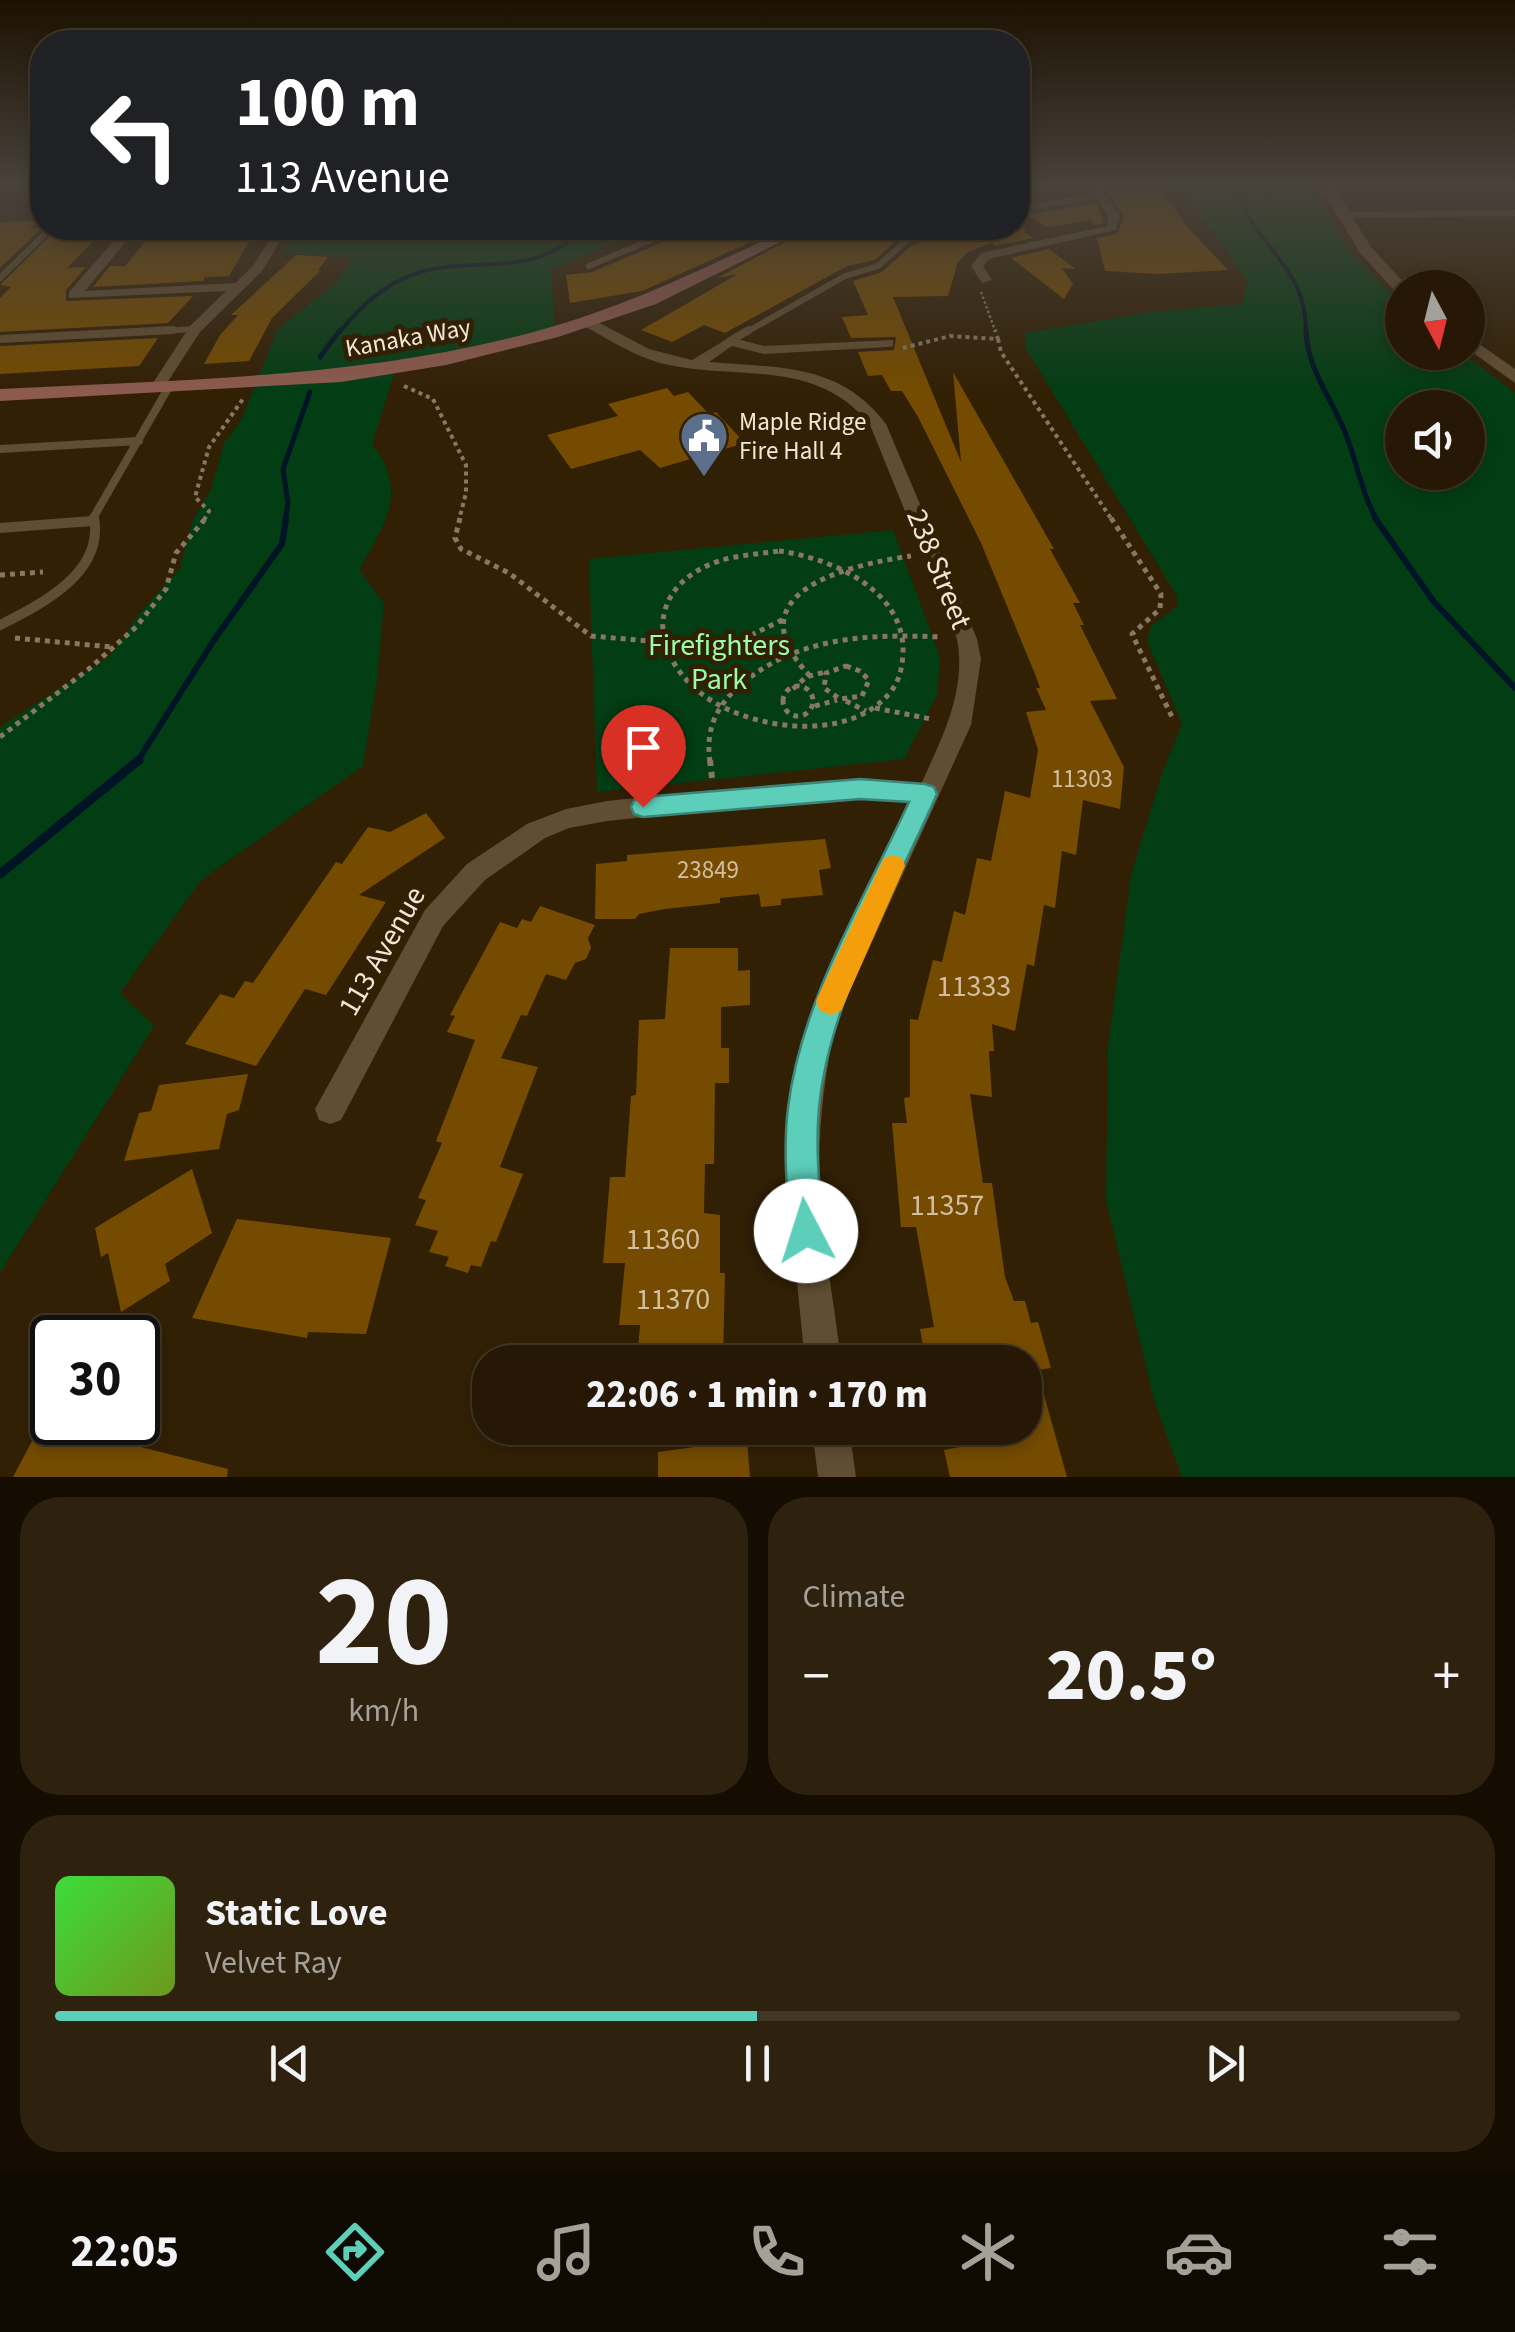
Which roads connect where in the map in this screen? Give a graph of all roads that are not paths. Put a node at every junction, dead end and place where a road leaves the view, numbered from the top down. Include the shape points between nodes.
1 (24, 255) edge
2 (108, 255) edge
3 (266, 255) edge
4 (615, 255) edge
5 (747, 255) edge
6 (890, 255) edge
7 (990, 255) edge
8 (589, 266) dead end
9 (0, 278) edge
10 (986, 280) road end
11 (236, 287) junction
12 (587, 322) junction
13 (195, 329) junction
14 (0, 339) edge
15 (730, 341) junction
16 (888, 343) road end
17 (1485, 354) edge
18 (696, 364) junction
19 (1515, 378) edge
20 (164, 386) junction
21 (0, 395) edge
22 (139, 441) junction
23 (0, 448) edge
24 (92, 522) junction
25 (0, 528) edge
26 (0, 625) edge
27 (925, 794) junction
28 (330, 1109) dead end
29 (821, 1345) edge
30 (833, 1445) edge
31 (837, 1477) edge

1 - 9 lane
2 - 11 street via 74,295
3 - 11 street
4 - 8 lane
5 - 12 main road, Kanaka Way
6 - 15 lane
7 - 10 street via 978,266
11 - 13 street
12 - 18 street, 238 Street via 650,355
12 - 20 main road, Kanaka Way via 342,376
13 - 14 lane
13 - 20 street
15 - 16 street via 758,350
15 - 18 street
17 - 19 street
18 - 27 street, 238 Street via 825,383 862,403 878,424 971,660 960,725
20 - 21 main road, Kanaka Way
20 - 22 lane
22 - 23 lane
22 - 24 lane
24 - 25 lane
24 - 26 lane via 90,556 67,586
27 - 28 street, 113 Avenue via 860,789 607,810 566,819 511,846 434,918
27 - 29 street, 238 Street via 822,1020 812,1057 802,1198
30 - 31 street

